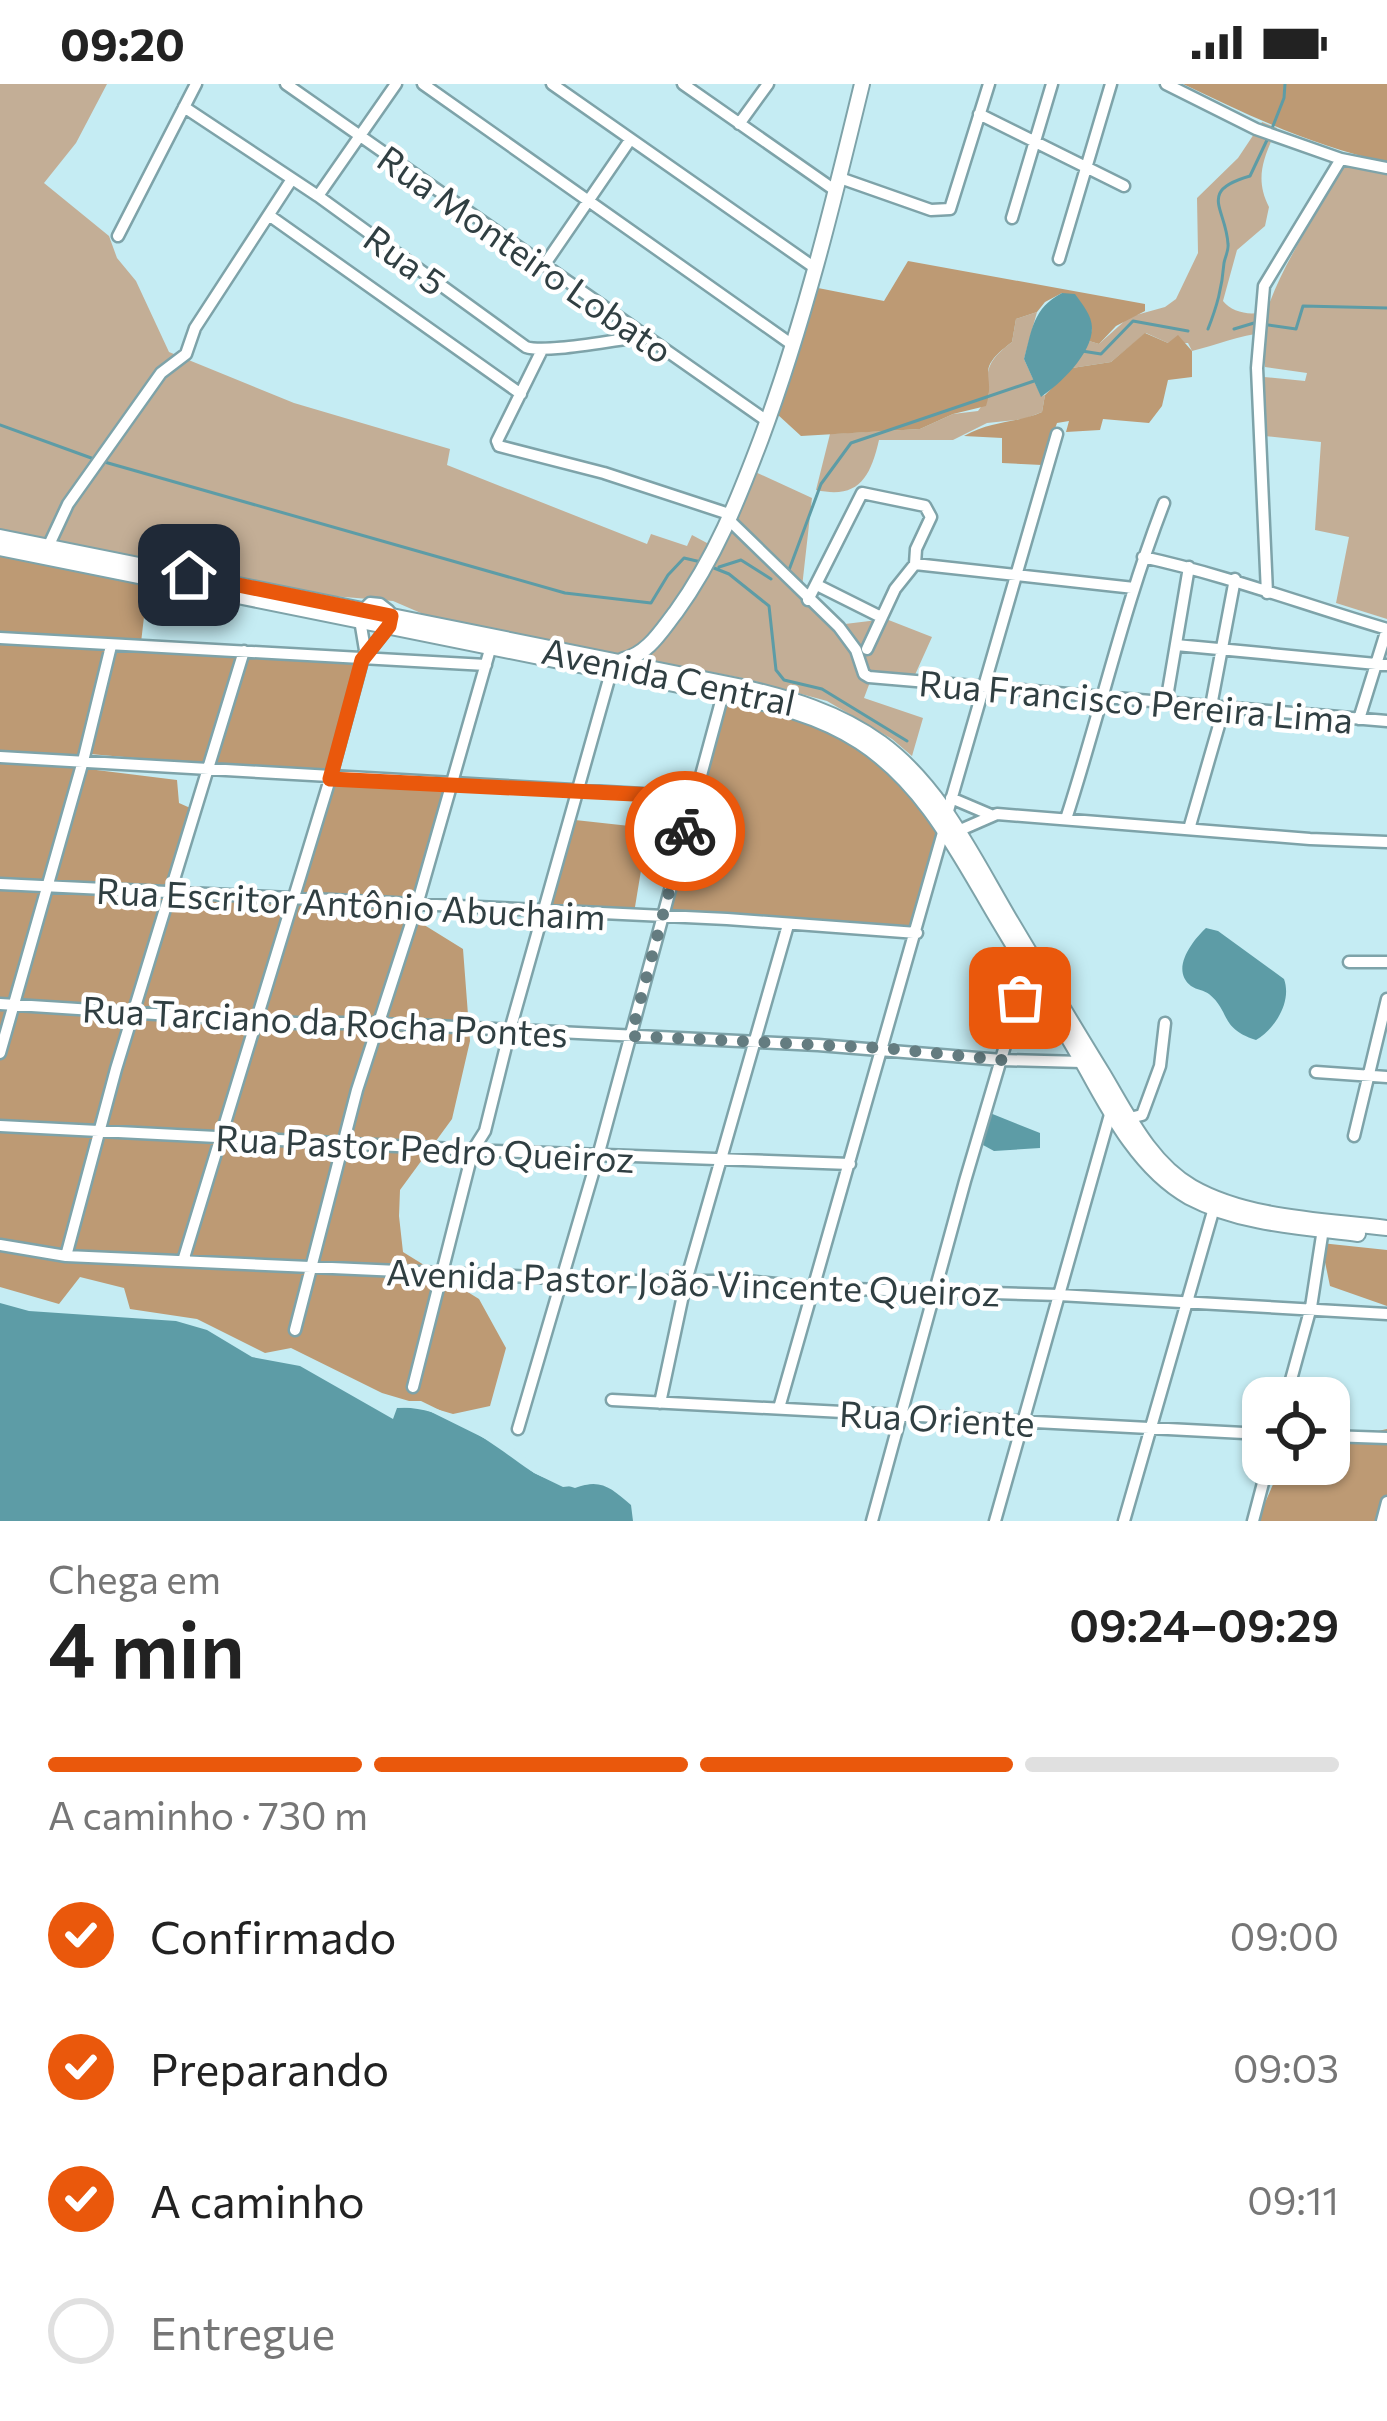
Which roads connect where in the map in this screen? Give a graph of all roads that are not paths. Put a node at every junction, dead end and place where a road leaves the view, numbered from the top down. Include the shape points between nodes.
1 (196, 84) edge
2 (286, 84) edge
3 (396, 84) edge
4 (424, 84) edge
5 (552, 84) edge
6 (579, 84) edge
7 (683, 84) edge
8 (768, 84) edge
9 (862, 84) edge
10 (988, 84) edge
11 (1052, 84) edge
12 (1111, 84) edge
13 (1166, 84) edge
14 (570, 97) junction
15 (184, 107) junction
16 (979, 113) junction
17 (739, 124) junction
18 (361, 135) junction
19 (630, 140) junction
20 (1033, 140) junction
21 (1341, 159) junction
22 (1084, 166) junction
23 (1387, 168) edge
24 (292, 179) junction
25 (838, 184) junction
26 (1124, 186) dead end
27 (318, 196) junction
28 (586, 201) junction
29 (270, 216) junction
30 (1012, 218) dead end
31 (118, 236) dead end
32 (1059, 259) dead end
33 (545, 264) junction
34 (815, 268) junction
35 (643, 337) junction
36 (794, 346) junction
37 (541, 352) junction
38 (521, 394) junction
39 (767, 422) junction
40 (1057, 434) dead end
41 (1163, 503) dead end
42 (731, 518) junction
43 (0, 537) edge
44 (48, 547) junction
45 (0, 548) edge
46 (1143, 557) junction
47 (915, 564) junction
48 (1189, 567) junction
49 (1016, 574) junction
50 (1235, 579) junction
51 (817, 585) junction
52 (1134, 588) junction
53 (1267, 592) junction
54 (808, 600) junction
55 (325, 608) junction
56 (881, 617) junction
57 (378, 619) junction
58 (1387, 629) edge
59 (0, 638) edge
60 (657, 642) junction
61 (1176, 645) junction
62 (111, 646) junction
63 (491, 646) junction
64 (1222, 648) junction
65 (866, 650) dead end
66 (244, 651) junction
67 (362, 660) junction
68 (1382, 664) edge
69 (486, 665) junction
70 (614, 667) junction
71 (653, 672) junction
72 (984, 687) junction
73 (723, 694) junction
74 (1105, 698) junction
75 (1166, 703) junction
76 (1218, 707) junction
77 (1359, 718) junction
78 (1387, 721) edge
79 (0, 758) edge
80 (83, 761) junction
81 (207, 770) junction
82 (330, 779) junction
83 (451, 784) junction
84 (580, 791) junction
85 (694, 797) junction
86 (951, 798) junction
87 (991, 814) junction
88 (1066, 819) junction
89 (950, 825) junction
90 (1189, 829) junction
91 (1387, 842) edge
92 (0, 884) edge
93 (47, 886) junction
94 (168, 892) junction
95 (293, 900) junction
96 (417, 905) junction
97 (545, 911) junction
98 (662, 918) junction
99 (788, 925) junction
100 (916, 933) junction
101 (1349, 962) dead end
102 (1387, 962) edge
103 (1028, 968) junction
104 (1387, 999) edge
105 (0, 1004) edge
106 (16, 1004) junction
107 (134, 1011) junction
108 (256, 1018) junction
109 (377, 1023) junction
110 (1165, 1023) dead end
111 (510, 1030) junction
112 (631, 1036) junction
113 (757, 1044) junction
114 (884, 1048) junction
115 (0, 1053) edge
116 (1002, 1060) junction
117 (1082, 1062) junction
118 (1316, 1072) dead end
119 (1369, 1076) junction
120 (1387, 1077) edge
121 (1111, 1112) junction
122 (1130, 1118) junction
123 (0, 1126) edge
124 (98, 1132) junction
125 (1354, 1136) dead end
126 (219, 1138) junction
127 (344, 1144) junction
128 (472, 1150) junction
129 (598, 1156) junction
130 (722, 1159) junction
131 (850, 1164) junction
132 (1214, 1208) junction
133 (1323, 1229) junction
134 (1387, 1233) edge
135 (0, 1245) edge
136 (66, 1256) junction
137 (183, 1261) junction
138 (311, 1264) junction
139 (440, 1270) junction
140 (563, 1276) junction
141 (686, 1281) junction
142 (817, 1288) junction
143 (934, 1292) junction
144 (1059, 1295) junction
145 (1186, 1302) junction
146 (1311, 1307) junction
147 (1387, 1314) edge
148 (295, 1330) dead end
149 (1292, 1377) edge
150 (412, 1387) dead end
151 (612, 1400) dead end
152 (660, 1403) junction
153 (779, 1408) junction
154 (900, 1414) junction
155 (1024, 1422) junction
156 (518, 1429) dead end
157 (1153, 1429) junction
158 (1242, 1433) edge
159 (1350, 1437) edge
160 (1387, 1438) edge
161 (1262, 1485) edge
162 (1387, 1502) edge
163 (872, 1521) edge
164 (995, 1521) edge
165 (1124, 1521) edge
166 (1253, 1521) edge
167 (1382, 1521) edge

1 - 15 street
2 - 18 street, Rua Monteiro Lobato
3 - 18 street
4 - 28 street
5 - 14 street
6 - 14 street
7 - 17 street
8 - 17 street
9 - 25 main road
10 - 16 street
11 - 20 street
12 - 22 street
13 - 21 street
14 - 19 street
15 - 24 street, Rua 5
15 - 31 street
16 - 20 street
16 - 25 street via 950,208
17 - 25 street
18 - 27 street
18 - 33 street, Rua Monteiro Lobato
19 - 28 street
19 - 34 street
20 - 22 street
20 - 30 street
21 - 23 street
21 - 53 street via 1264,286 1257,368
22 - 26 street
22 - 32 street
24 - 27 street, Rua 5
24 - 29 street
25 - 34 main road
27 - 37 street, Rua 5
28 - 33 street
28 - 36 street
29 - 38 street
29 - 44 street via 185,354 160,373 68,504
33 - 35 street, Rua Monteiro Lobato
34 - 36 main road
35 - 37 street
35 - 39 street, Rua Monteiro Lobato
36 - 39 main road
37 - 38 street
38 - 42 street via 499,446 604,472
39 - 42 main road
40 - 49 street
41 - 46 street
42 - 54 street
42 - 60 main road
43 - 44 main road, Avenida Central
44 - 55 main road, Avenida Central
45 - 55 main road, Avenida Central
46 - 48 street
46 - 52 street
47 - 49 street
47 - 51 street via 930,511 862,493
47 - 56 street
48 - 50 street
48 - 61 street
49 - 52 street
49 - 72 street
50 - 53 street
50 - 64 street
51 - 54 street
51 - 56 street
52 - 74 street
53 - 58 street
54 - 72 street, Rua Francisco Pereira Lima via 851,643 864,674
55 - 57 main road, Avenida Central
56 - 65 street
57 - 63 main road, Avenida Central
57 - 67 street
57 - 70 main road, Avenida Central
58 - 68 street
59 - 62 street
60 - 70 main road
60 - 71 main road
61 - 64 street
61 - 75 street
62 - 66 street
62 - 80 street
63 - 69 street
63 - 70 main road, Avenida Central
64 - 68 street
64 - 76 street
66 - 67 street
66 - 81 street
67 - 69 street
67 - 82 street
68 - 77 street
69 - 83 street
70 - 71 main road, Avenida Central
70 - 84 street
71 - 73 main road, Avenida Central
71 - 89 main road, Avenida Central via 767,693 839,718 894,754
72 - 74 street, Rua Francisco Pereira Lima
72 - 86 street
73 - 85 street
73 - 89 main road, Avenida Central via 821,720 861,742
74 - 75 street, Rua Francisco Pereira Lima
74 - 88 street
75 - 76 street, Rua Francisco Pereira Lima
76 - 77 street, Rua Francisco Pereira Lima
76 - 90 street
77 - 78 street, Rua Francisco Pereira Lima
79 - 80 street
80 - 81 street
80 - 93 street
81 - 82 street
81 - 94 street
82 - 83 street
82 - 95 street
83 - 84 street
83 - 96 street
84 - 85 street
84 - 97 street
85 - 98 street
86 - 87 street
86 - 89 street
87 - 88 street
87 - 89 street
88 - 90 street
89 - 100 street
89 - 103 main road, Avenida Central
89 - 122 main road, Avenida Central
90 - 91 street
92 - 93 street, Rua Escritor Antônio Abuchaim
93 - 94 street, Rua Escritor Antônio Abuchaim
93 - 106 street
94 - 95 street, Rua Escritor Antônio Abuchaim
94 - 107 street
95 - 96 street, Rua Escritor Antônio Abuchaim
95 - 108 street
96 - 97 street, Rua Escritor Antônio Abuchaim
96 - 109 street
97 - 98 street, Rua Escritor Antônio Abuchaim
97 - 111 street
98 - 99 street, Rua Escritor Antônio Abuchaim
98 - 112 street
99 - 100 street, Rua Escritor Antônio Abuchaim
99 - 113 street
100 - 114 street
101 - 102 street
103 - 116 street
103 - 117 main road, Avenida Central
104 - 119 street
105 - 106 street, Rua Tarciano da Rocha Pontes
106 - 107 street, Rua Tarciano da Rocha Pontes
106 - 115 street
107 - 108 street, Rua Tarciano da Rocha Pontes
107 - 124 street
108 - 109 street, Rua Tarciano da Rocha Pontes
108 - 126 street
109 - 111 street, Rua Tarciano da Rocha Pontes
109 - 127 street
110 - 122 street via 1147,1109
111 - 112 street, Rua Tarciano da Rocha Pontes
111 - 128 street via 485,1131
112 - 113 street, Rua Tarciano da Rocha Pontes
112 - 129 street
113 - 114 street, Rua Tarciano da Rocha Pontes
113 - 130 street
114 - 116 street, Rua Tarciano da Rocha Pontes
114 - 131 street
116 - 117 street, Rua Tarciano da Rocha Pontes
116 - 143 street
117 - 121 main road, Avenida Central
118 - 119 street
119 - 120 street
119 - 125 street
121 - 132 main road, Avenida Central via 1169,1182
121 - 144 street
122 - 134 main road, Avenida Central via 1169,1170 1212,1197
123 - 124 street, Rua Pastor Pedro Queiroz
124 - 126 street, Rua Pastor Pedro Queiroz
124 - 136 street
126 - 127 street, Rua Pastor Pedro Queiroz
126 - 137 street
127 - 128 street, Rua Pastor Pedro Queiroz
127 - 138 street
128 - 129 street, Rua Pastor Pedro Queiroz
128 - 139 street
129 - 130 street, Rua Pastor Pedro Queiroz
129 - 140 street
130 - 131 street, Rua Pastor Pedro Queiroz
130 - 141 street
131 - 142 street
132 - 133 main road, Avenida Central
132 - 145 street
133 - 134 main road, Avenida Central
133 - 146 street
135 - 136 street, Avenida Pastor João Vincente Queiroz
136 - 137 street, Avenida Pastor João Vincente Queiroz
137 - 138 street, Avenida Pastor João Vincente Queiroz
138 - 139 street, Avenida Pastor João Vincente Queiroz
138 - 148 street
139 - 140 street, Avenida Pastor João Vincente Queiroz
139 - 150 street
140 - 141 street, Avenida Pastor João Vincente Queiroz
140 - 156 street
141 - 142 street, Avenida Pastor João Vincente Queiroz
141 - 152 street
142 - 143 street, Avenida Pastor João Vincente Queiroz
142 - 153 street
143 - 144 street, Avenida Pastor João Vincente Queiroz
143 - 154 street
144 - 145 street, Avenida Pastor João Vincente Queiroz
144 - 155 street
145 - 146 street, Avenida Pastor João Vincente Queiroz
145 - 157 street
146 - 147 street, Avenida Pastor João Vincente Queiroz
146 - 149 street
151 - 152 street, Rua Oriente
152 - 153 street, Rua Oriente
153 - 154 street, Rua Oriente
154 - 155 street, Rua Oriente
154 - 163 street
155 - 157 street, Rua Oriente
155 - 164 street
157 - 158 street, Rua Oriente
157 - 165 street
159 - 160 street
161 - 166 street
162 - 167 street

